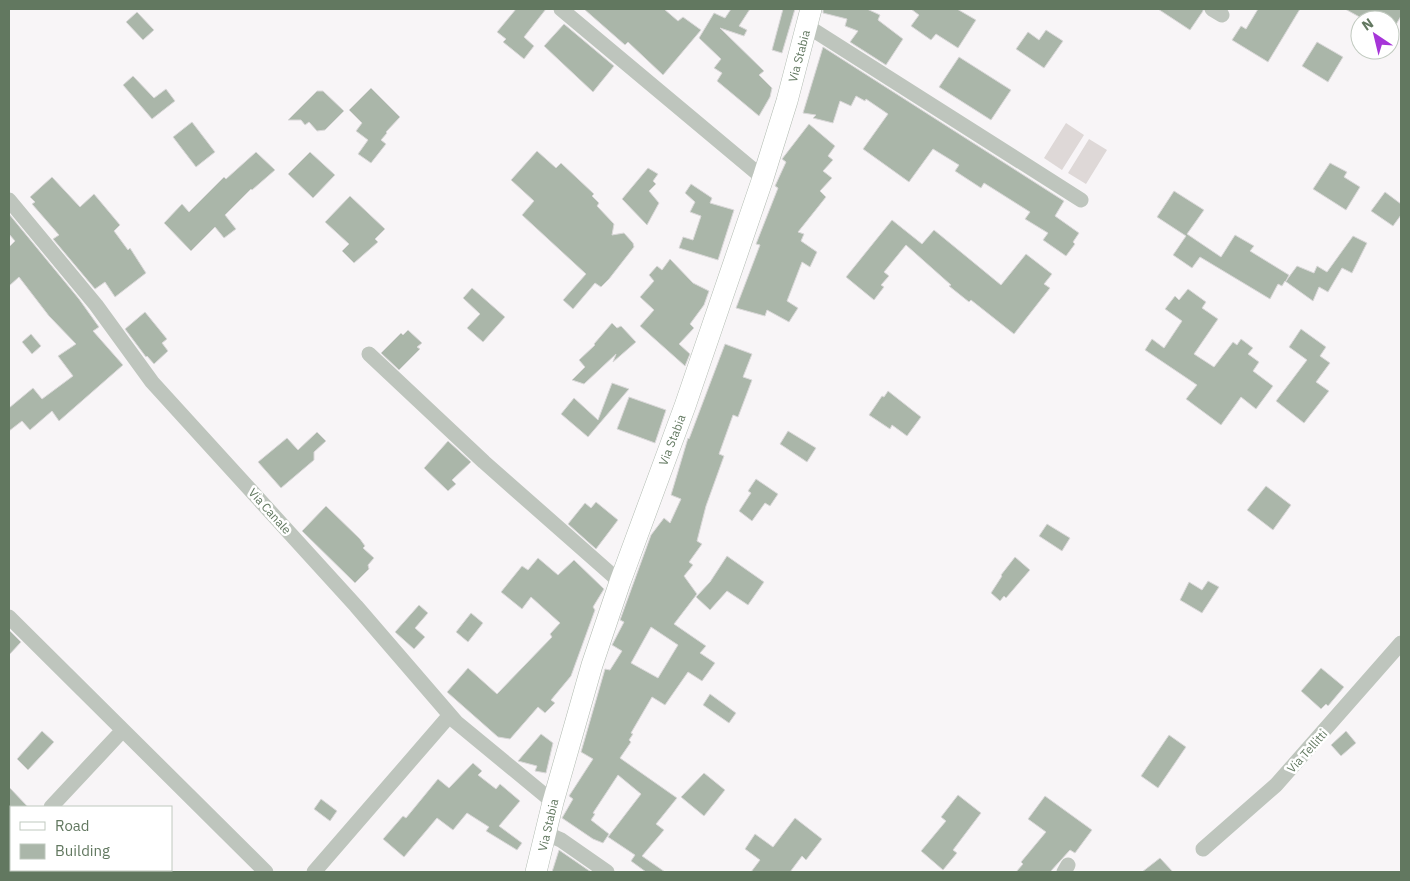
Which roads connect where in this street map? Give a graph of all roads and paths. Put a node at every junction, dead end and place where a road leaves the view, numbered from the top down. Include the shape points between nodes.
1 (561, 9) edge
2 (809, 17) edge
3 (763, 178) junction
4 (9, 200) edge
5 (1081, 200) dead end
6 (369, 354) dead end
7 (620, 582) junction
8 (9, 617) edge
9 (1401, 643) edge
10 (450, 715) junction
11 (122, 731) junction
12 (552, 802) junction
13 (51, 806) edge
14 (547, 834) junction
15 (1203, 849) dead end
16 (266, 872) edge
17 (314, 872) edge
18 (536, 872) edge
19 (607, 872) edge

1 - 3 street
2 - 3 main road, Via Stabia
2 - 5 street
3 - 7 main road, Via Stabia via 685,406
4 - 10 street, Via Canale via 96,305 152,382 356,606
6 - 7 street via 484,462
7 - 12 main road, Via Stabia
8 - 11 street
9 - 15 street, Via Tellitti via 1276,785
10 - 12 street, Via Canale
10 - 17 street
11 - 13 street
11 - 16 street
12 - 14 main road, Via Stabia
14 - 18 main road, Via Stabia
14 - 19 street

